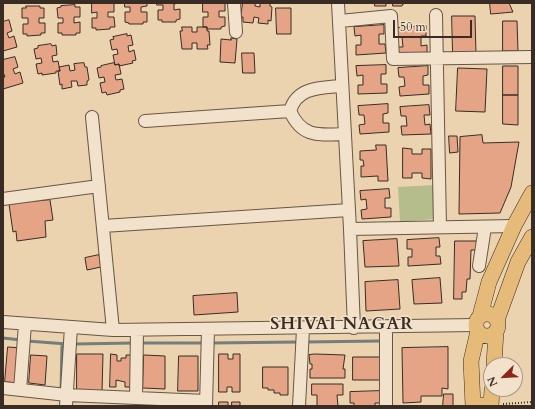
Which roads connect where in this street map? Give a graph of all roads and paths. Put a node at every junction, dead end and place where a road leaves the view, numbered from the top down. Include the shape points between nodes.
1 (234, 3) edge
2 (338, 3) edge
3 (436, 15) dead end
4 (340, 21) junction
5 (236, 32) dead end
6 (532, 57) edge
7 (437, 59) junction
8 (341, 86) junction
9 (290, 111) junction
10 (92, 117) dead end
11 (145, 121) dead end
12 (344, 134) junction
13 (99, 186) junction
14 (532, 193) edge
15 (3, 200) edge
16 (349, 210) junction
17 (103, 226) junction
18 (514, 226) junction
19 (440, 227) junction
20 (485, 227) junction
21 (350, 229) junction
22 (532, 237) edge
23 (479, 266) dead end
24 (3, 322) edge
25 (25, 324) junction
26 (478, 324) junction
27 (496, 325) junction
28 (386, 327) junction
29 (71, 328) junction
30 (354, 328) junction
31 (303, 329) junction
32 (113, 330) junction
33 (138, 330) junction
34 (208, 330) junction
35 (494, 357) edge
36 (3, 388) edge
37 (20, 390) junction
38 (136, 398) junction
39 (66, 400) edge
40 (110, 401) edge
41 (150, 402) edge
42 (532, 402) edge
43 (206, 404) edge
44 (491, 405) edge
45 (299, 406) edge
46 (386, 406) edge
47 (473, 406) edge

1 - 5 street
2 - 4 street
3 - 7 street
4 - 7 street via 391,16 393,59
4 - 8 street
6 - 7 street
7 - 19 street
8 - 9 street via 309,90 297,97
8 - 12 street
9 - 11 street
9 - 12 street via 297,124 309,132
10 - 13 street
12 - 16 street
13 - 15 street
13 - 17 street
14 - 18 main road
16 - 17 street
16 - 21 street
17 - 32 street
18 - 20 street
18 - 26 main road via 489,282
19 - 20 street
19 - 21 street
20 - 23 street
21 - 30 street
22 - 27 main road via 518,262
24 - 25 street
25 - 29 street
25 - 37 street
26 - 27 main road via 486,336 492,335
26 - 28 street
26 - 47 main road via 471,361
27 - 35 main road
28 - 30 street
28 - 46 street
29 - 32 street
29 - 39 street
30 - 31 street
31 - 34 street
31 - 45 street
32 - 33 street
33 - 34 street
33 - 38 street
34 - 43 street
36 - 37 street
37 - 39 street
38 - 40 street
38 - 41 street
39 - 40 street
41 - 43 street
42 - 44 path
44 - 47 main road

